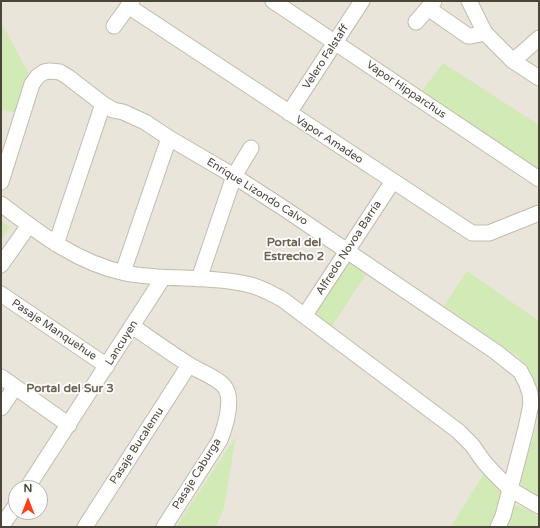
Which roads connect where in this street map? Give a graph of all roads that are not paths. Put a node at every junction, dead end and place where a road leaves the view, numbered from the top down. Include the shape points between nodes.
1 (273, 1) edge
2 (362, 1) edge
3 (469, 1) edge
4 (130, 4) edge
5 (431, 4) edge
6 (416, 22) dead end
7 (114, 26) dead end
8 (485, 33) junction
9 (539, 38) edge
10 (336, 42) junction
11 (513, 61) junction
12 (539, 78) edge
13 (103, 104) junction
14 (289, 113) junction
15 (169, 138) junction
16 (251, 148) dead end
17 (234, 176) junction
18 (539, 179) edge
19 (393, 181) junction
20 (1, 182) edge
21 (1, 204) edge
22 (539, 213) edge
23 (29, 225) junction
24 (56, 244) junction
25 (348, 250) junction
26 (1, 265) edge
27 (123, 272) junction
28 (163, 278) junction
29 (199, 279) junction
30 (1, 294) edge
31 (305, 315) junction
32 (132, 326) junction
33 (189, 365) junction
34 (107, 366) junction
35 (1, 377) edge
36 (15, 387) junction
37 (1, 408) edge
38 (69, 425) junction
39 (32, 480) edge
40 (510, 489) junction
41 (539, 506) edge
42 (8, 516) edge
43 (1, 527) edge
44 (85, 527) edge
45 (164, 527) edge
46 (498, 527) edge

1 - 10 street, Vapor Hipparchus
2 - 10 street, Velero Falstaff
3 - 8 street
4 - 7 street
4 - 14 street, Vapor Amadeo
5 - 6 street
5 - 8 street via 468,36
8 - 11 street
9 - 11 street
10 - 14 street, Velero Falstaff
10 - 18 street, Vapor Hipparchus
11 - 12 street
13 - 15 street, Enrique Lizondo Calvo via 139,119
13 - 20 street, Enrique Lizondo Calvo via 60,72 44,72 38,76 32,84
13 - 24 street
14 - 19 street, Vapor Amadeo
15 - 17 street, Enrique Lizondo Calvo
15 - 27 street
16 - 17 street
17 - 25 street, Enrique Lizondo Calvo
17 - 29 street
19 - 22 street, Vapor Amadeo via 472,233 489,233
19 - 25 street, Alfredo Novoa Barría
21 - 23 street
23 - 24 street
23 - 26 street
24 - 27 street via 100,266
25 - 31 street, Alfredo Novoa Barría
25 - 40 street, Enrique Lizondo Calvo via 520,371 530,392 531,404
27 - 28 street
28 - 29 street
28 - 32 street, Lancuyen
29 - 31 street via 257,287 282,299
30 - 34 street, Pasaje Manquehue
31 - 40 street via 458,431
32 - 33 street, Pasaje Caburga
32 - 34 street, Lancuyen
33 - 44 street, Pasaje Bucalemu
33 - 45 street, Pasaje Caburga via 226,388 229,396 225,428 220,440
34 - 38 street, Lancuyen
35 - 36 street
36 - 37 street
36 - 38 street
38 - 39 street, Lancuyen
40 - 41 street
40 - 46 street, Enrique Lizondo Calvo
42 - 43 street

